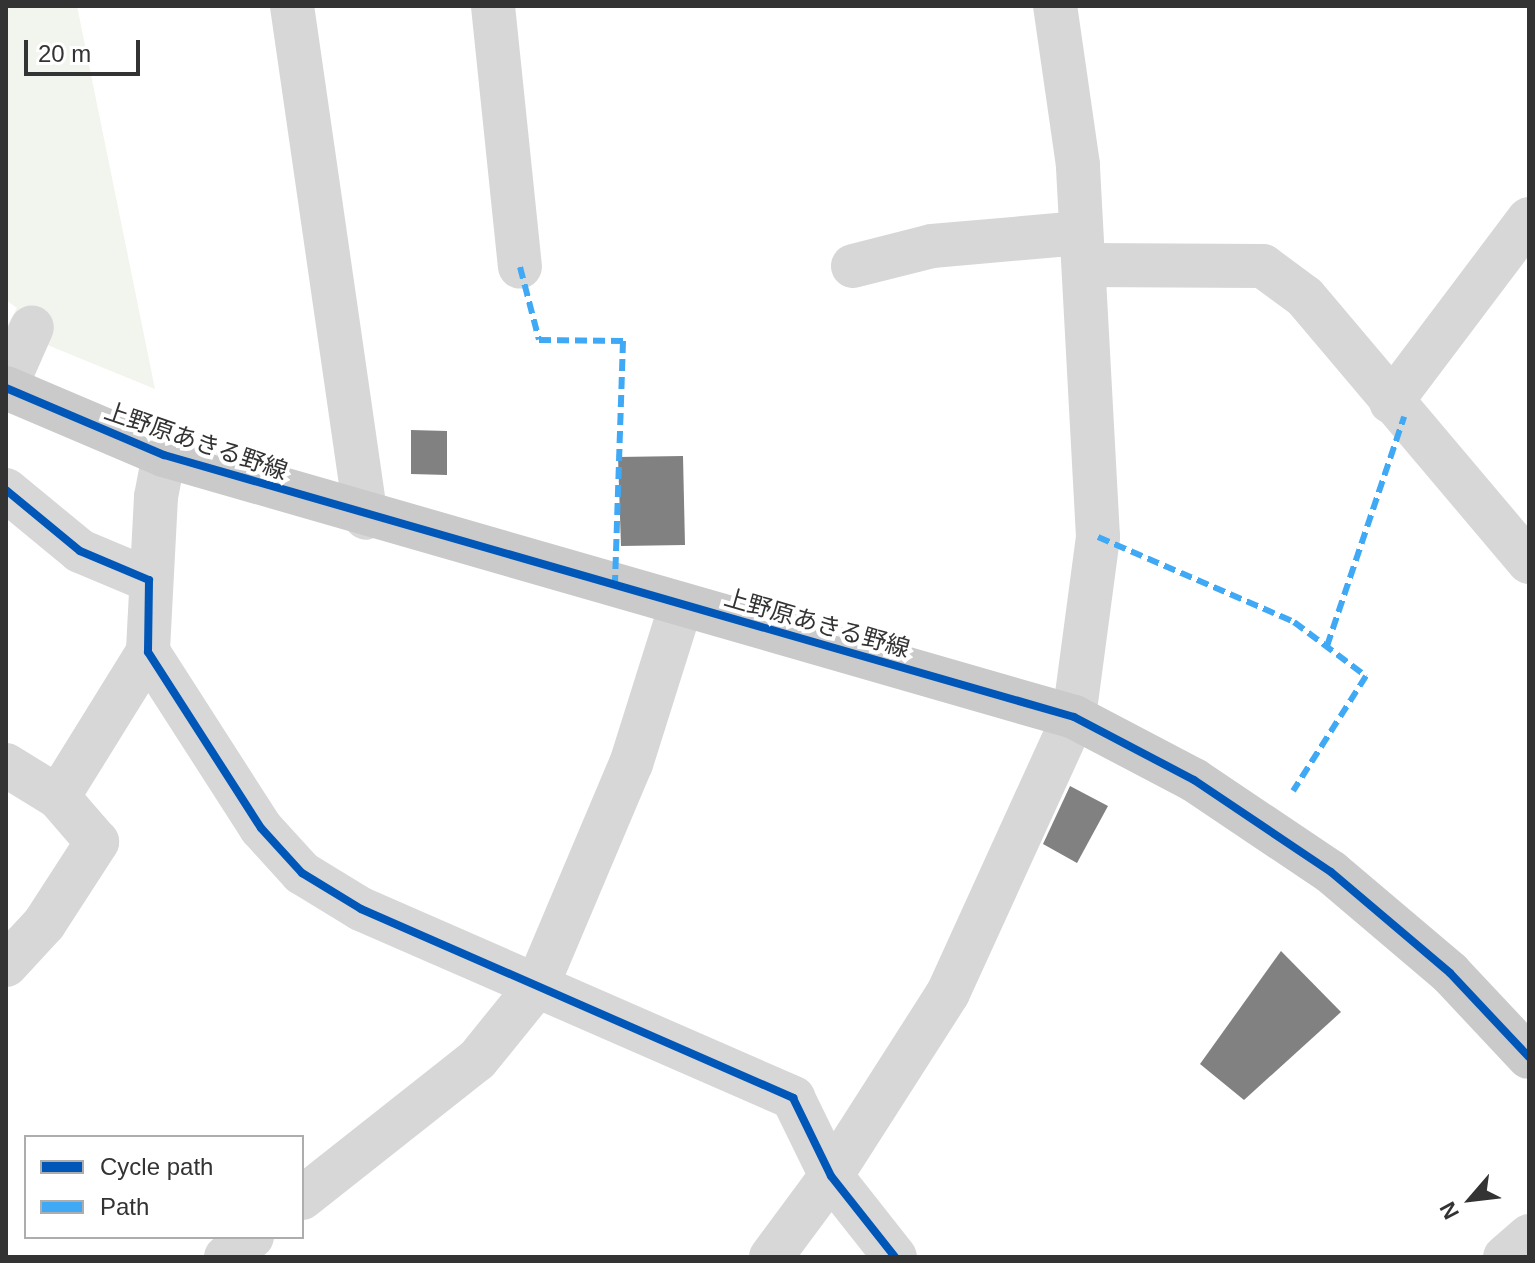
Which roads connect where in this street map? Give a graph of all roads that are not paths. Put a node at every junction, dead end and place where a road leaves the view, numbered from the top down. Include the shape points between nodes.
1 (292, 6) edge
2 (493, 6) edge
3 (1055, 6) edge
4 (1529, 219) edge
5 (1082, 249) junction
6 (853, 266) dead end
7 (520, 267) dead end
8 (32, 327) dead end
9 (6, 387) edge
10 (1391, 402) junction
11 (164, 455) junction
12 (6, 490) edge
13 (366, 518) junction
14 (1529, 562) edge
15 (149, 580) junction
16 (681, 605) junction
17 (148, 652) junction
18 (1074, 717) junction
19 (6, 765) edge
20 (58, 797) junction
21 (6, 965) edge
22 (537, 986) junction
23 (1529, 1057) edge
24 (831, 1176) junction
25 (304, 1196) edge
26 (1529, 1236) edge
27 (249, 1239) edge
28 (226, 1257) edge
29 (771, 1257) edge
30 (895, 1257) edge
31 (1505, 1257) edge

1 - 13 street
2 - 7 street
3 - 5 street via 1078,165
4 - 10 street
5 - 6 street via 932,246
5 - 10 street via 1263,266 1305,297
5 - 18 street via 1098,537
8 - 9 street
9 - 11 main road, 上野原あきる野線
10 - 14 street
11 - 13 main road, 上野原あきる野線
11 - 15 street
12 - 15 street via 80,551
13 - 16 main road, 上野原あきる野線
15 - 17 street
16 - 18 main road, 上野原あきる野線
16 - 22 street via 631,764
17 - 20 street
17 - 22 street via 261,828 302,873 361,909
18 - 23 main road, 上野原あきる野線 via 1194,780 1331,872 1450,973
18 - 24 street via 948,993
19 - 20 street
20 - 21 street via 97,842 44,924
22 - 24 street via 793,1098
22 - 25 street via 477,1060
24 - 29 street
24 - 30 street
26 - 31 street
27 - 28 street

